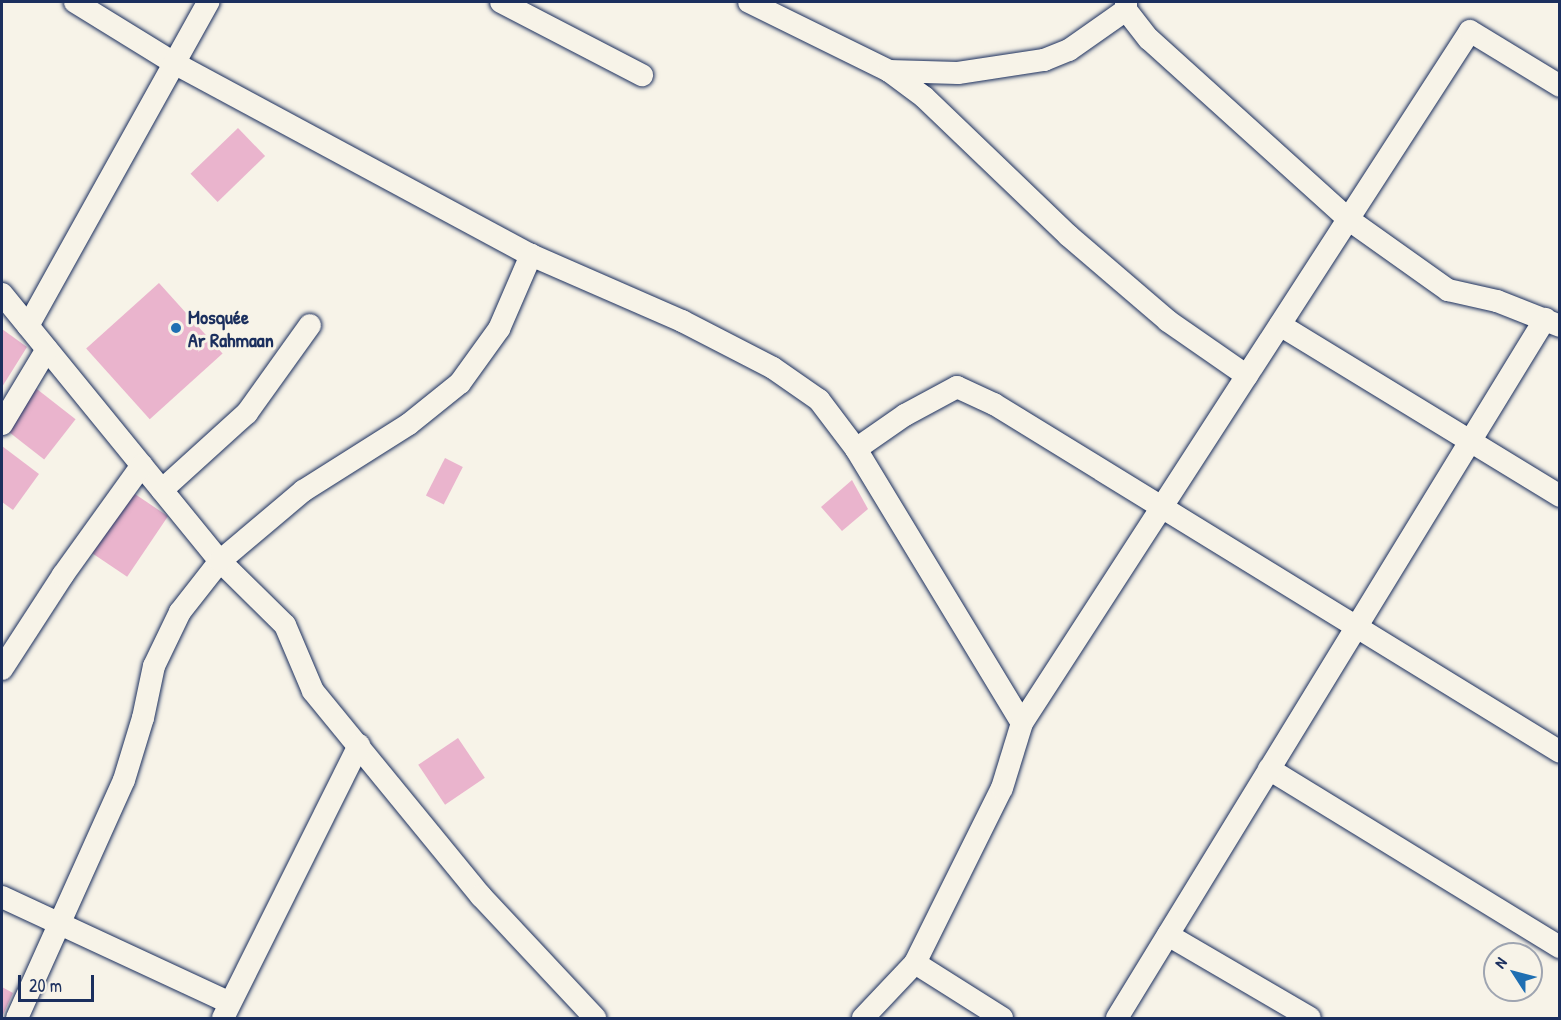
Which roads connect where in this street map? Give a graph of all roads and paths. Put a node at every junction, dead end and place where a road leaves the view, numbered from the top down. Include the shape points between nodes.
1 (75, 2) edge
2 (208, 2) edge
3 (501, 2) edge
4 (749, 2) edge
5 (1126, 6) edge
6 (174, 63) junction
7 (889, 71) junction
8 (642, 75) dead end
9 (1560, 86) edge
10 (1348, 219) junction
11 (531, 255) junction
12 (2, 294) edge
13 (1552, 322) edge
14 (310, 325) dead end
15 (1280, 325) junction
16 (28, 326) junction
17 (47, 349) junction
18 (1247, 376) junction
19 (2, 424) edge
20 (1470, 441) junction
21 (856, 449) junction
22 (142, 465) junction
23 (162, 490) junction
24 (1560, 496) edge
25 (1162, 507) junction
26 (220, 561) junction
27 (1357, 627) junction
28 (2, 669) edge
29 (1023, 723) junction
30 (359, 745) junction
31 (1560, 752) edge
32 (1269, 769) junction
33 (2, 897) edge
34 (61, 923) junction
35 (1168, 935) junction
36 (1560, 947) edge
37 (915, 963) junction
38 (226, 1011) edge
39 (17, 1018) edge
40 (595, 1018) edge
41 (863, 1018) edge
42 (1002, 1018) edge
43 (1117, 1018) edge
44 (1310, 1018) edge

1 - 6 street
2 - 6 street
3 - 8 street
4 - 7 street
5 - 7 street via 1069,50 1044,60 957,73
5 - 10 street via 1149,39
6 - 11 street
6 - 16 street
7 - 18 street via 924,97 1069,236 1168,321
9 - 10 street via 1470,31
10 - 13 street via 1448,290
10 - 15 street
11 - 21 street via 682,321 773,368 819,400
11 - 26 street via 499,329 460,383 409,424 303,491
12 - 16 street
13 - 20 street
14 - 23 street via 247,413
15 - 18 street
15 - 20 street
16 - 17 street
17 - 19 street
17 - 22 street
18 - 25 street
20 - 24 street
20 - 27 street
21 - 25 street via 957,387 994,404
21 - 29 street
22 - 23 street
22 - 28 street
23 - 26 street
25 - 27 street
25 - 29 street
26 - 30 street via 285,625 314,691
26 - 34 street via 180,612 154,666 124,780
27 - 31 street
27 - 32 street
29 - 37 street via 1002,788
30 - 38 street
30 - 40 street via 481,896
32 - 35 street
32 - 36 street
33 - 34 street
34 - 38 street
34 - 39 street
35 - 43 street
35 - 44 street
37 - 41 street
37 - 42 street

